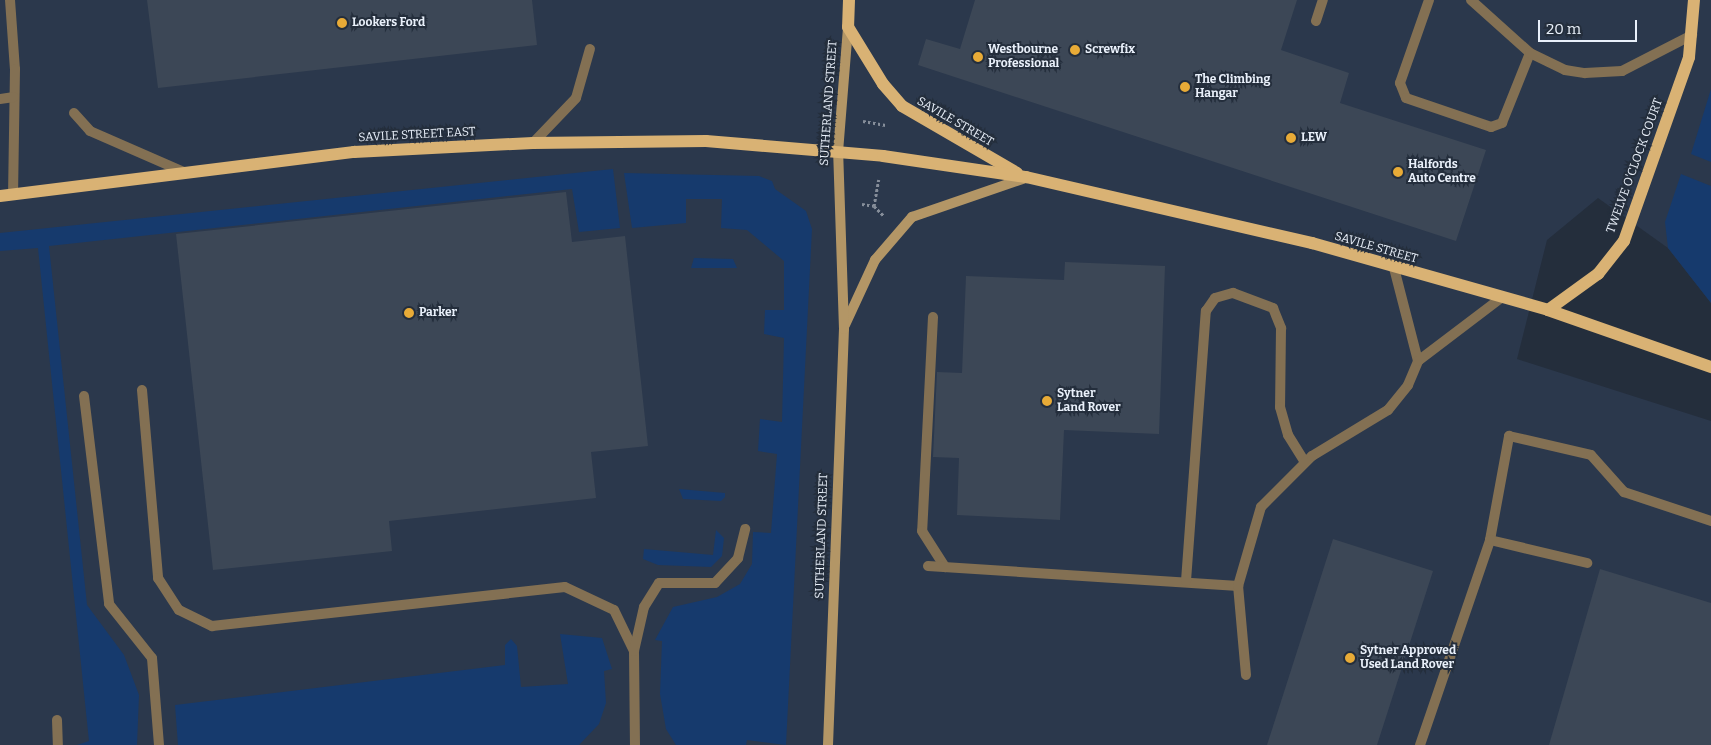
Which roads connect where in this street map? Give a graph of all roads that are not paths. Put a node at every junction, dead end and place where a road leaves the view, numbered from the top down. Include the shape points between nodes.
1 (10, 0) edge
2 (849, 0) edge
3 (1323, 0) edge
4 (1429, 0) edge
5 (1471, 0) edge
6 (1694, 0) edge
7 (1316, 21) dead end
8 (848, 28) junction
9 (1692, 35) junction
10 (590, 49) dead end
11 (1530, 53) junction
12 (14, 97) junction
13 (0, 99) edge
14 (74, 113) dead end
15 (533, 143) junction
16 (838, 152) junction
17 (187, 173) junction
18 (1026, 178) junction
19 (6, 195) edge
20 (1394, 268) junction
21 (1500, 298) junction
22 (1548, 310) junction
23 (933, 317) dead end
24 (844, 328) junction
25 (1418, 361) junction
26 (1711, 367) edge
27 (142, 390) dead end
28 (84, 396) dead end
29 (1304, 461) junction
30 (1711, 520) edge
31 (745, 529) dead end
32 (1490, 540) junction
33 (1587, 562) dead end
34 (928, 566) dead end
35 (945, 567) junction
36 (1186, 581) junction
37 (1238, 586) junction
38 (634, 651) junction
39 (1246, 675) dead end
40 (57, 720) dead end
41 (58, 745) edge
42 (159, 745) edge
43 (635, 745) edge
44 (828, 745) edge
45 (1420, 745) edge

1 - 12 lane
2 - 8 main road, SUTHERLAND STREET
3 - 7 lane
4 - 11 lane via 1400,83 1406,98 1491,127 1502,122
5 - 11 lane
6 - 9 main road, TWELVE O'CLOCK COURT
8 - 16 main road, SUTHERLAND STREET
8 - 18 main road, SAVILE STREET via 882,84 902,106
9 - 11 lane via 1622,71 1604,75 1564,70
9 - 22 main road, TWELVE O'CLOCK COURT via 1689,57 1624,241 1598,274
10 - 15 lane via 576,98
12 - 13 lane
12 - 19 lane
14 - 17 lane via 90,131
15 - 16 main road, SAVILE STREET EAST via 706,141
15 - 17 main road, SAVILE STREET EAST via 354,152
16 - 18 main road, SAVILE STREET
16 - 24 main road, SUTHERLAND STREET
17 - 19 main road, SAVILE STREET EAST
18 - 20 main road, SAVILE STREET via 1312,244
18 - 24 main road, SUTHERLAND STREET via 923,211 898,231 875,260
20 - 21 main road, SAVILE STREET
20 - 25 lane
21 - 22 main road, SAVILE STREET
21 - 25 lane
22 - 26 main road, SAVILE STREET
23 - 35 lane via 922,531
24 - 44 main road, SUTHERLAND STREET
25 - 29 lane via 1408,385 1388,410
27 - 38 lane via 158,578 179,610 212,626 565,587 614,610
28 - 42 lane via 109,604 152,658
29 - 36 lane via 1288,435 1280,407 1281,328 1273,308 1233,293 1215,298 1206,312
29 - 37 lane via 1261,507
30 - 32 lane via 1624,492 1591,455 1509,436
31 - 38 lane via 738,558 715,583 659,583 644,607
32 - 33 lane
32 - 45 lane
34 - 35 lane
35 - 36 lane
36 - 37 lane
37 - 39 lane
38 - 43 lane
40 - 41 lane

